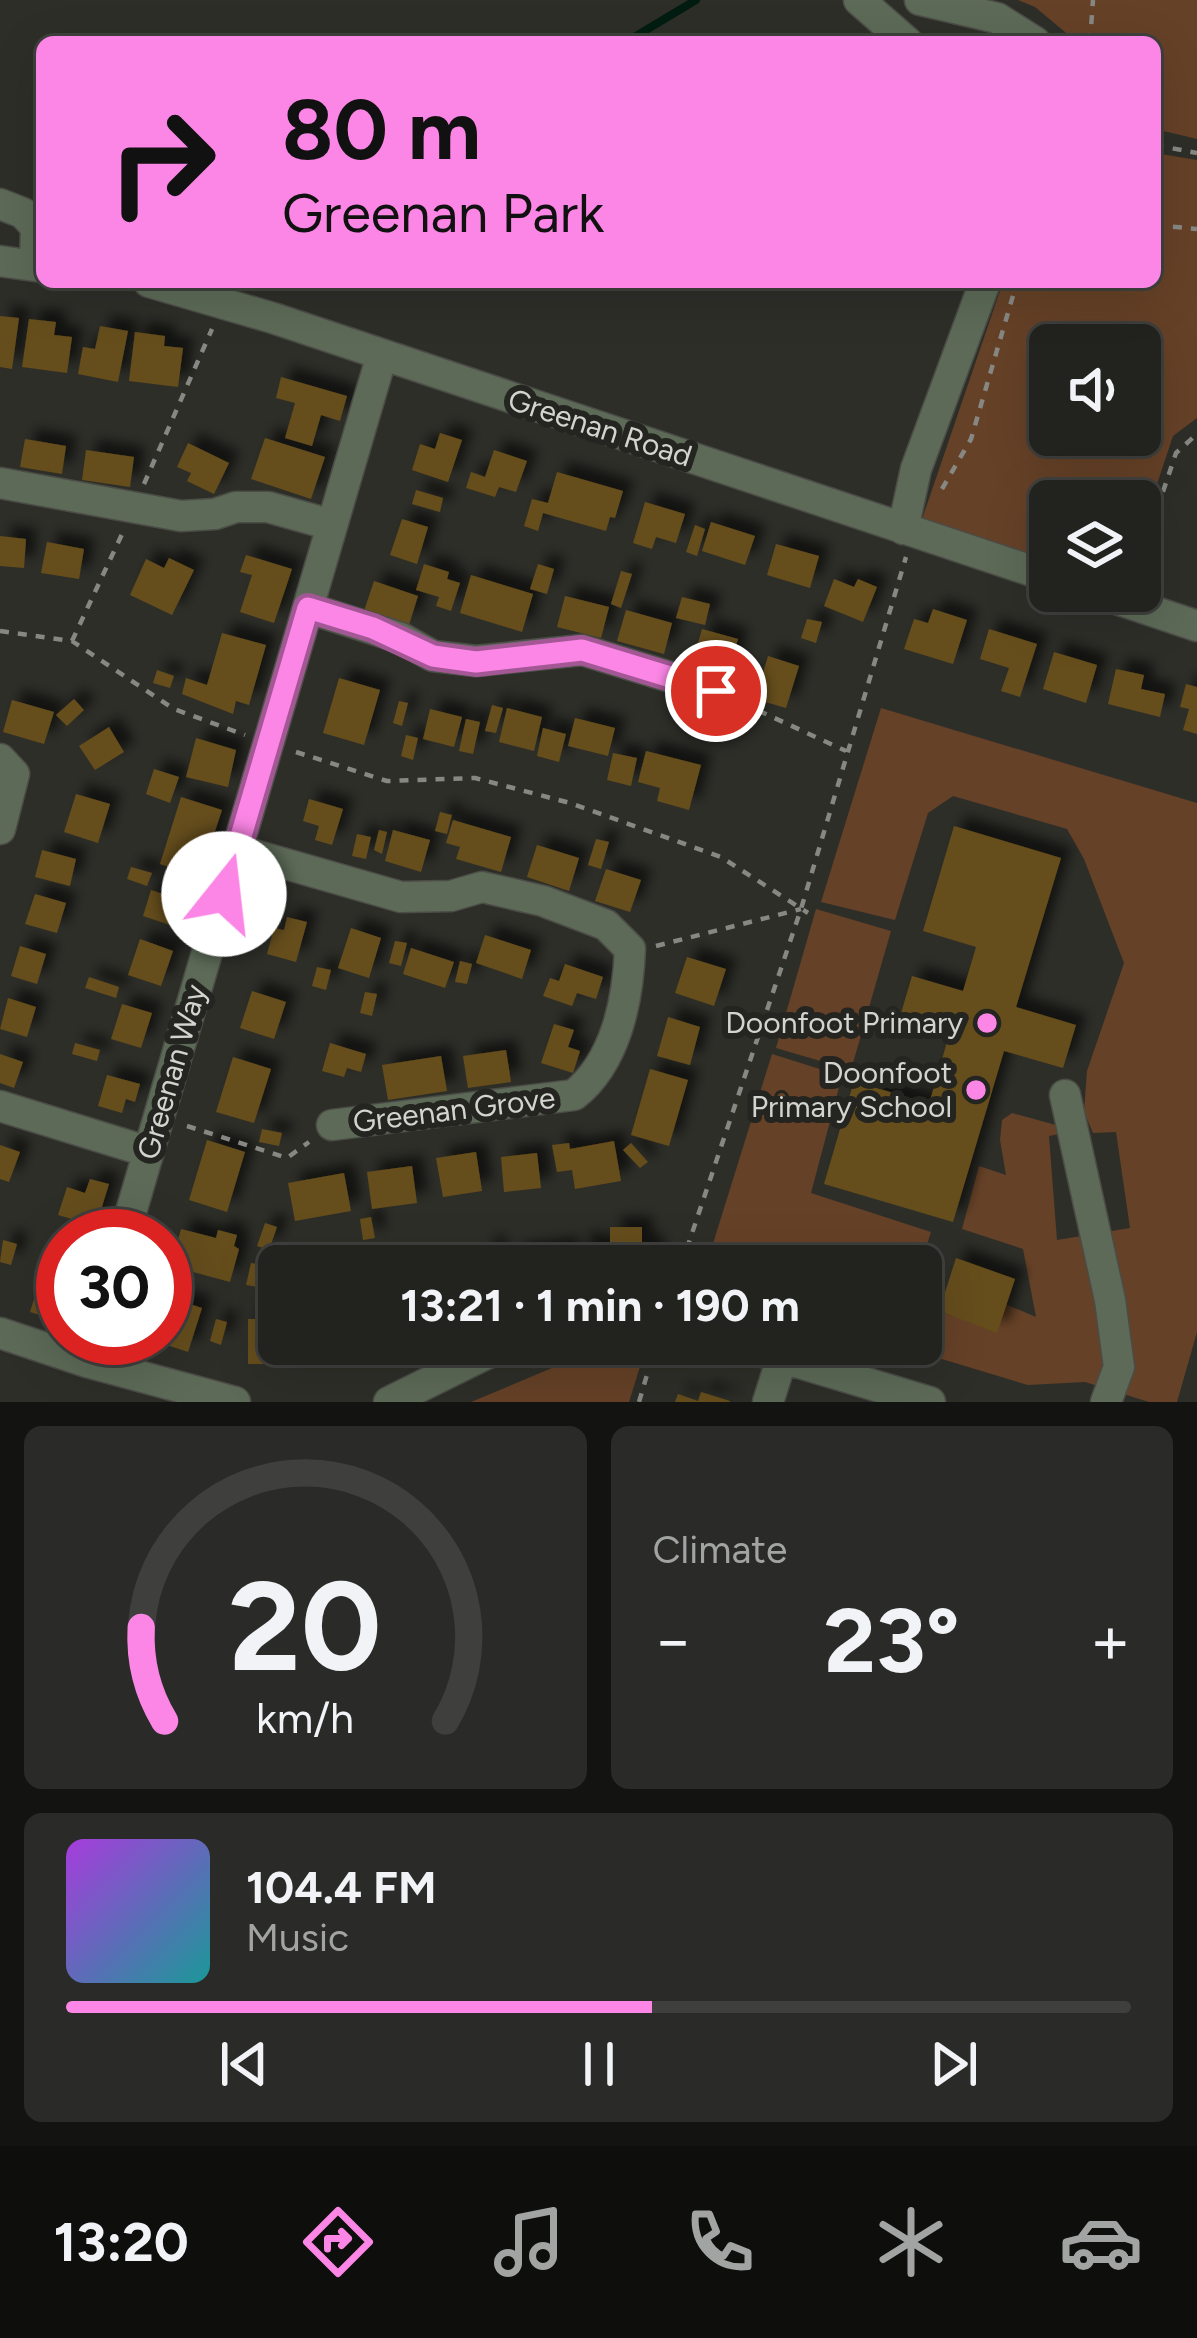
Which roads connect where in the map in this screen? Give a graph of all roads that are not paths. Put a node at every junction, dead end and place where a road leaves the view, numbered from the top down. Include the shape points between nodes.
1 (920, 0) edge
2 (868, 1) edge
3 (901, 36) edge
4 (1026, 36) edge
5 (0, 204) edge
6 (36, 227) edge
7 (0, 262) edge
8 (36, 267) edge
9 (169, 288) edge
10 (983, 288) edge
11 (382, 355) junction
12 (0, 483) edge
13 (907, 524) junction
14 (332, 526) junction
15 (1029, 569) edge
16 (308, 608) junction
17 (1155, 612) edge
18 (1197, 626) edge
19 (716, 691) road end
20 (0, 759) edge
21 (0, 829) edge
22 (237, 850) junction
23 (1065, 1095) dead end
24 (0, 1106) edge
25 (332, 1125) road end
26 (149, 1152) junction
27 (132, 1209) edge
28 (0, 1333) edge
29 (36, 1340) edge
30 (133, 1365) edge
31 (464, 1365) edge
32 (780, 1365) edge
33 (806, 1365) edge
34 (235, 1402) edge
35 (389, 1402) edge
36 (768, 1402) edge
37 (930, 1402) edge
38 (1106, 1402) edge

1 - 4 street via 998,18
2 - 3 street
5 - 6 street
7 - 8 street
9 - 11 street, Greenan Road
10 - 13 street via 916,469
11 - 13 street, Greenan Road
11 - 14 street, Greenan Way
12 - 14 street via 181,516 268,507
13 - 15 street, Greenan Road
14 - 16 street, Greenan Way
16 - 19 street via 433,656 476,662 582,650
16 - 22 street, Greenan Way
17 - 18 street
20 - 21 street via 14,774
22 - 25 street, Greenan Grove via 401,897 482,887 542,902 606,925 630,950 628,988 607,1055 574,1095
22 - 26 street, Greenan Way
23 - 38 street via 1119,1366
24 - 26 street
26 - 27 street, Greenan Way
28 - 29 street
30 - 34 street
31 - 35 street
32 - 36 street
33 - 37 street

